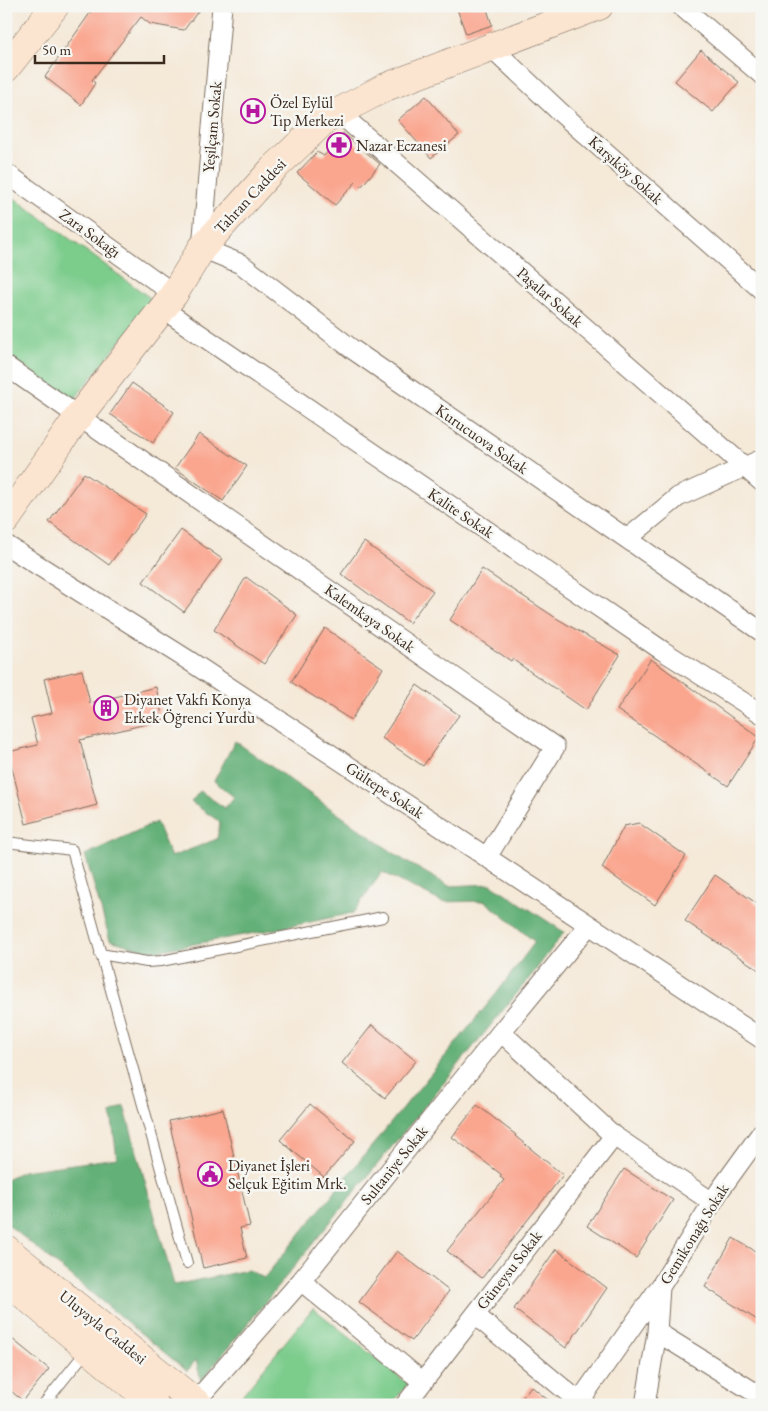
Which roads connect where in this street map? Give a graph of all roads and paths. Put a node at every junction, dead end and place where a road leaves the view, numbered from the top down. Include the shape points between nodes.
1 (222, 6) edge
2 (599, 6) edge
3 (681, 6) edge
4 (48, 8) edge
5 (491, 47) junction
6 (6, 68) edge
7 (762, 75) edge
8 (338, 112) junction
9 (6, 172) edge
10 (202, 248) junction
11 (762, 290) edge
12 (169, 302) junction
13 (6, 366) edge
14 (78, 417) junction
15 (762, 459) edge
16 (744, 467) junction
17 (762, 482) edge
18 (6, 520) edge
19 (627, 539) junction
20 (6, 545) edge
21 (762, 632) edge
22 (762, 714) edge
23 (6, 842) edge
24 (487, 857) junction
25 (384, 917) dead end
26 (589, 925) junction
27 (100, 954) junction
28 (501, 1032) junction
29 (762, 1039) edge
30 (762, 1132) edge
31 (614, 1136) junction
32 (712, 1202) junction
33 (6, 1249) edge
34 (187, 1263) dead end
35 (6, 1280) edge
36 (301, 1281) junction
37 (660, 1287) junction
38 (475, 1315) junction
39 (657, 1332) junction
40 (96, 1339) junction
41 (423, 1382) junction
42 (762, 1397) edge
43 (197, 1403) edge
44 (581, 1403) edge
45 (43, 1405) edge
46 (156, 1405) edge
47 (405, 1405) edge
48 (645, 1405) edge

1 - 10 street, Yeşilçam Sokak
2 - 5 street, Tahran Caddesi
3 - 7 street
4 - 6 street
5 - 8 street, Tahran Caddesi via 386,87
5 - 11 street, Karşıköy Sokak
8 - 10 street, Tahran Caddesi via 327,118 272,170
8 - 16 street, Paşalar Sokak
9 - 12 street, Zara Sokağı
10 - 12 street, Tahran Caddesi
10 - 19 street, Kurucuova Sokak via 241,264 352,349
12 - 14 street, Tahran Caddesi
12 - 22 street, Kalite Sokak via 655,645
13 - 14 street
14 - 18 street, Tahran Caddesi
14 - 24 street, Kalemkaya Sokak via 555,747
15 - 16 street
16 - 17 street, Paşalar Sokak
16 - 19 street via 678,497
19 - 21 street, Kurucuova Sokak
20 - 24 street, Gültepe Sokak via 188,660
23 - 27 lane via 72,850
24 - 26 street, Gültepe Sokak
25 - 27 lane via 161,961 146,962
26 - 28 street, Sultaniye Sokak
26 - 29 street, Gültepe Sokak
27 - 34 lane
28 - 31 street
28 - 36 street, Sultaniye Sokak
30 - 32 street, Gemikonağı Sokak
31 - 32 street
31 - 38 street, Güneysu Sokak
32 - 37 street, Gemikonağı Sokak
33 - 40 street, Uluyayla Caddesi
35 - 40 street, Uluyayla Caddesi
36 - 41 street
36 - 43 street, Sultaniye Sokak
37 - 39 street, Gemikonağı Sokak
37 - 44 street
38 - 41 street, Güneysu Sokak
38 - 44 street
39 - 42 street
39 - 48 street, Gemikonağı Sokak
40 - 43 street, Uluyayla Caddesi
40 - 45 lane
40 - 46 street, Uluyayla Caddesi
41 - 47 street, Güneysu Sokak

